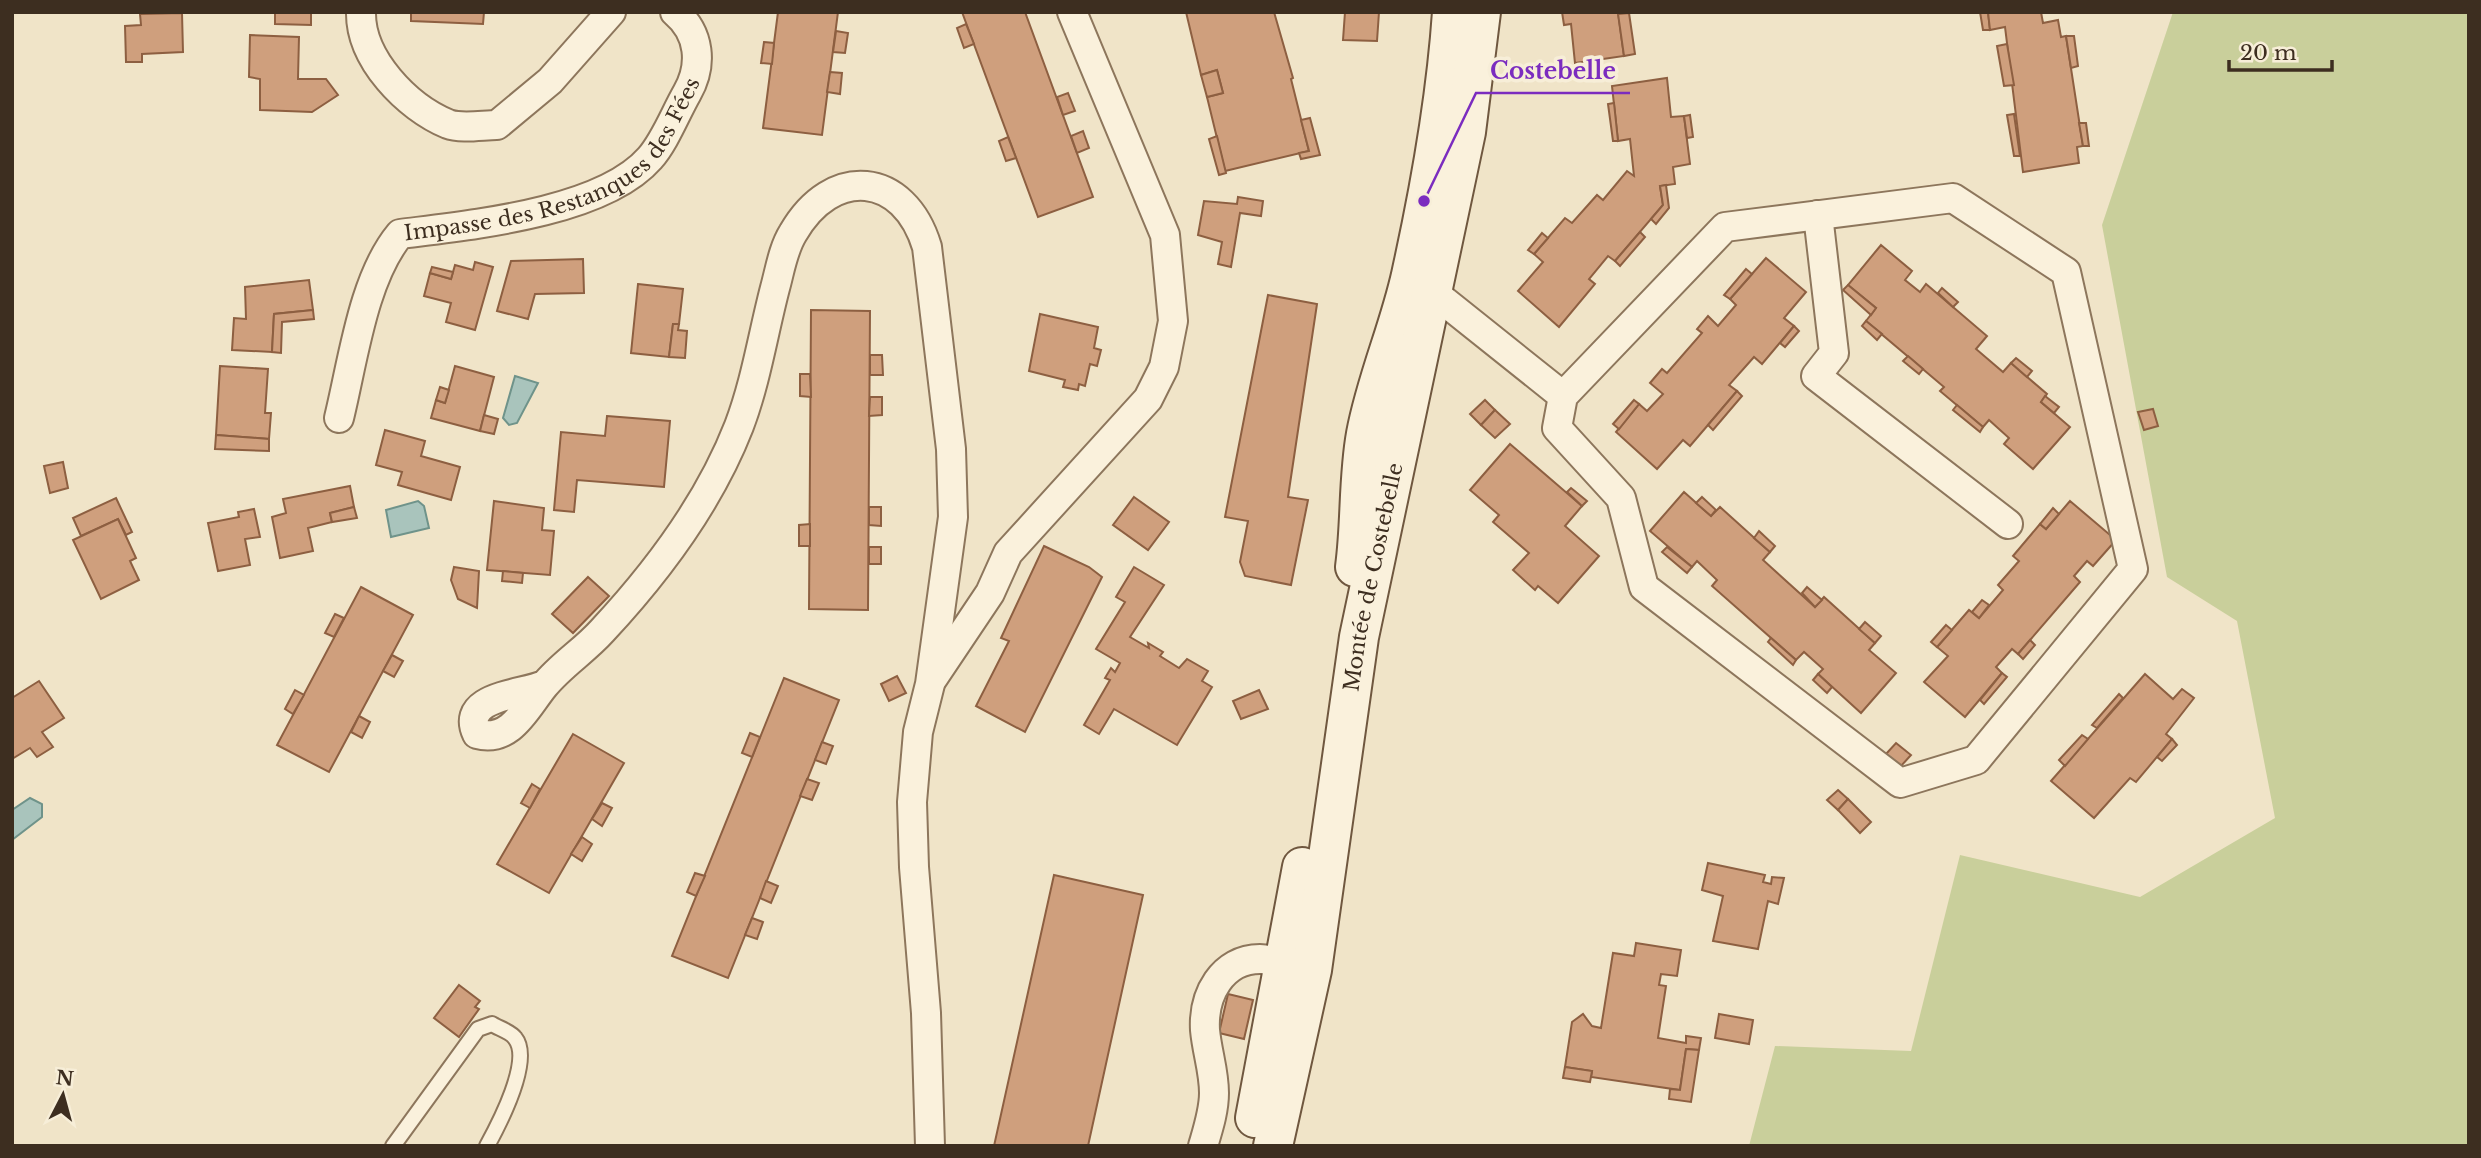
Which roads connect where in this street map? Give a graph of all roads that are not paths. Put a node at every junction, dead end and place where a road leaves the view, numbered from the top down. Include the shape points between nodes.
1 (361, 12) edge
2 (611, 12) edge
3 (675, 12) edge
4 (1072, 12) edge
5 (1452, 12) edge
6 (1482, 12) edge
7 (1818, 215) junction
8 (1421, 284) junction
9 (1563, 396) junction
10 (339, 418) dead end
11 (2008, 524) dead end
12 (930, 684) junction
13 (544, 685) dead end
14 (1283, 967) junction
15 (1283, 1100) junction
16 (393, 1146) edge
17 (487, 1146) edge
18 (930, 1146) edge
19 (1203, 1146) edge
20 (1251, 1146) edge
21 (1273, 1146) edge

1 - 2 street via 361,29 379,68 418,107 450,125 498,125 550,81
3 - 10 street, Impasse des Restanques des Fées via 694,36 698,60 692,85 650,158 618,183 582,201 400,234 386,251 370,295
4 - 12 street via 1165,235 1173,321 1164,367 1148,400 1008,553 990,593
5 - 8 main road, Montée de Costebelle
6 - 8 main road, Montée de Costebelle via 1466,132
7 - 9 street via 1725,227
7 - 9 street via 1953,198 2066,272 2133,569 1976,760 1900,783 1644,587 1621,498 1557,428
7 - 11 street via 1834,353 1816,376
8 - 9 street
8 - 14 main road, Montée de Costebelle via 1366,433 1350,606
8 - 15 main road, Montée de Costebelle via 1411,405 1359,637 1312,970
12 - 13 street via 953,517 951,449 927,247 920,224 907,205 876,185 852,187 818,202 792,233 746,405 710,486 651,575 600,634
12 - 18 street via 918,732 912,802
14 - 15 street via 1294,988 1294,1007 1282,1072
14 - 19 street via 1265,959 1246,959 1215,982 1205,1028 1214,1097
14 - 20 main road, Montée de Costebelle
15 - 21 main road, Montée de Costebelle
16 - 17 lane via 478,1029 492,1024 515,1037 522,1054 507,1108

